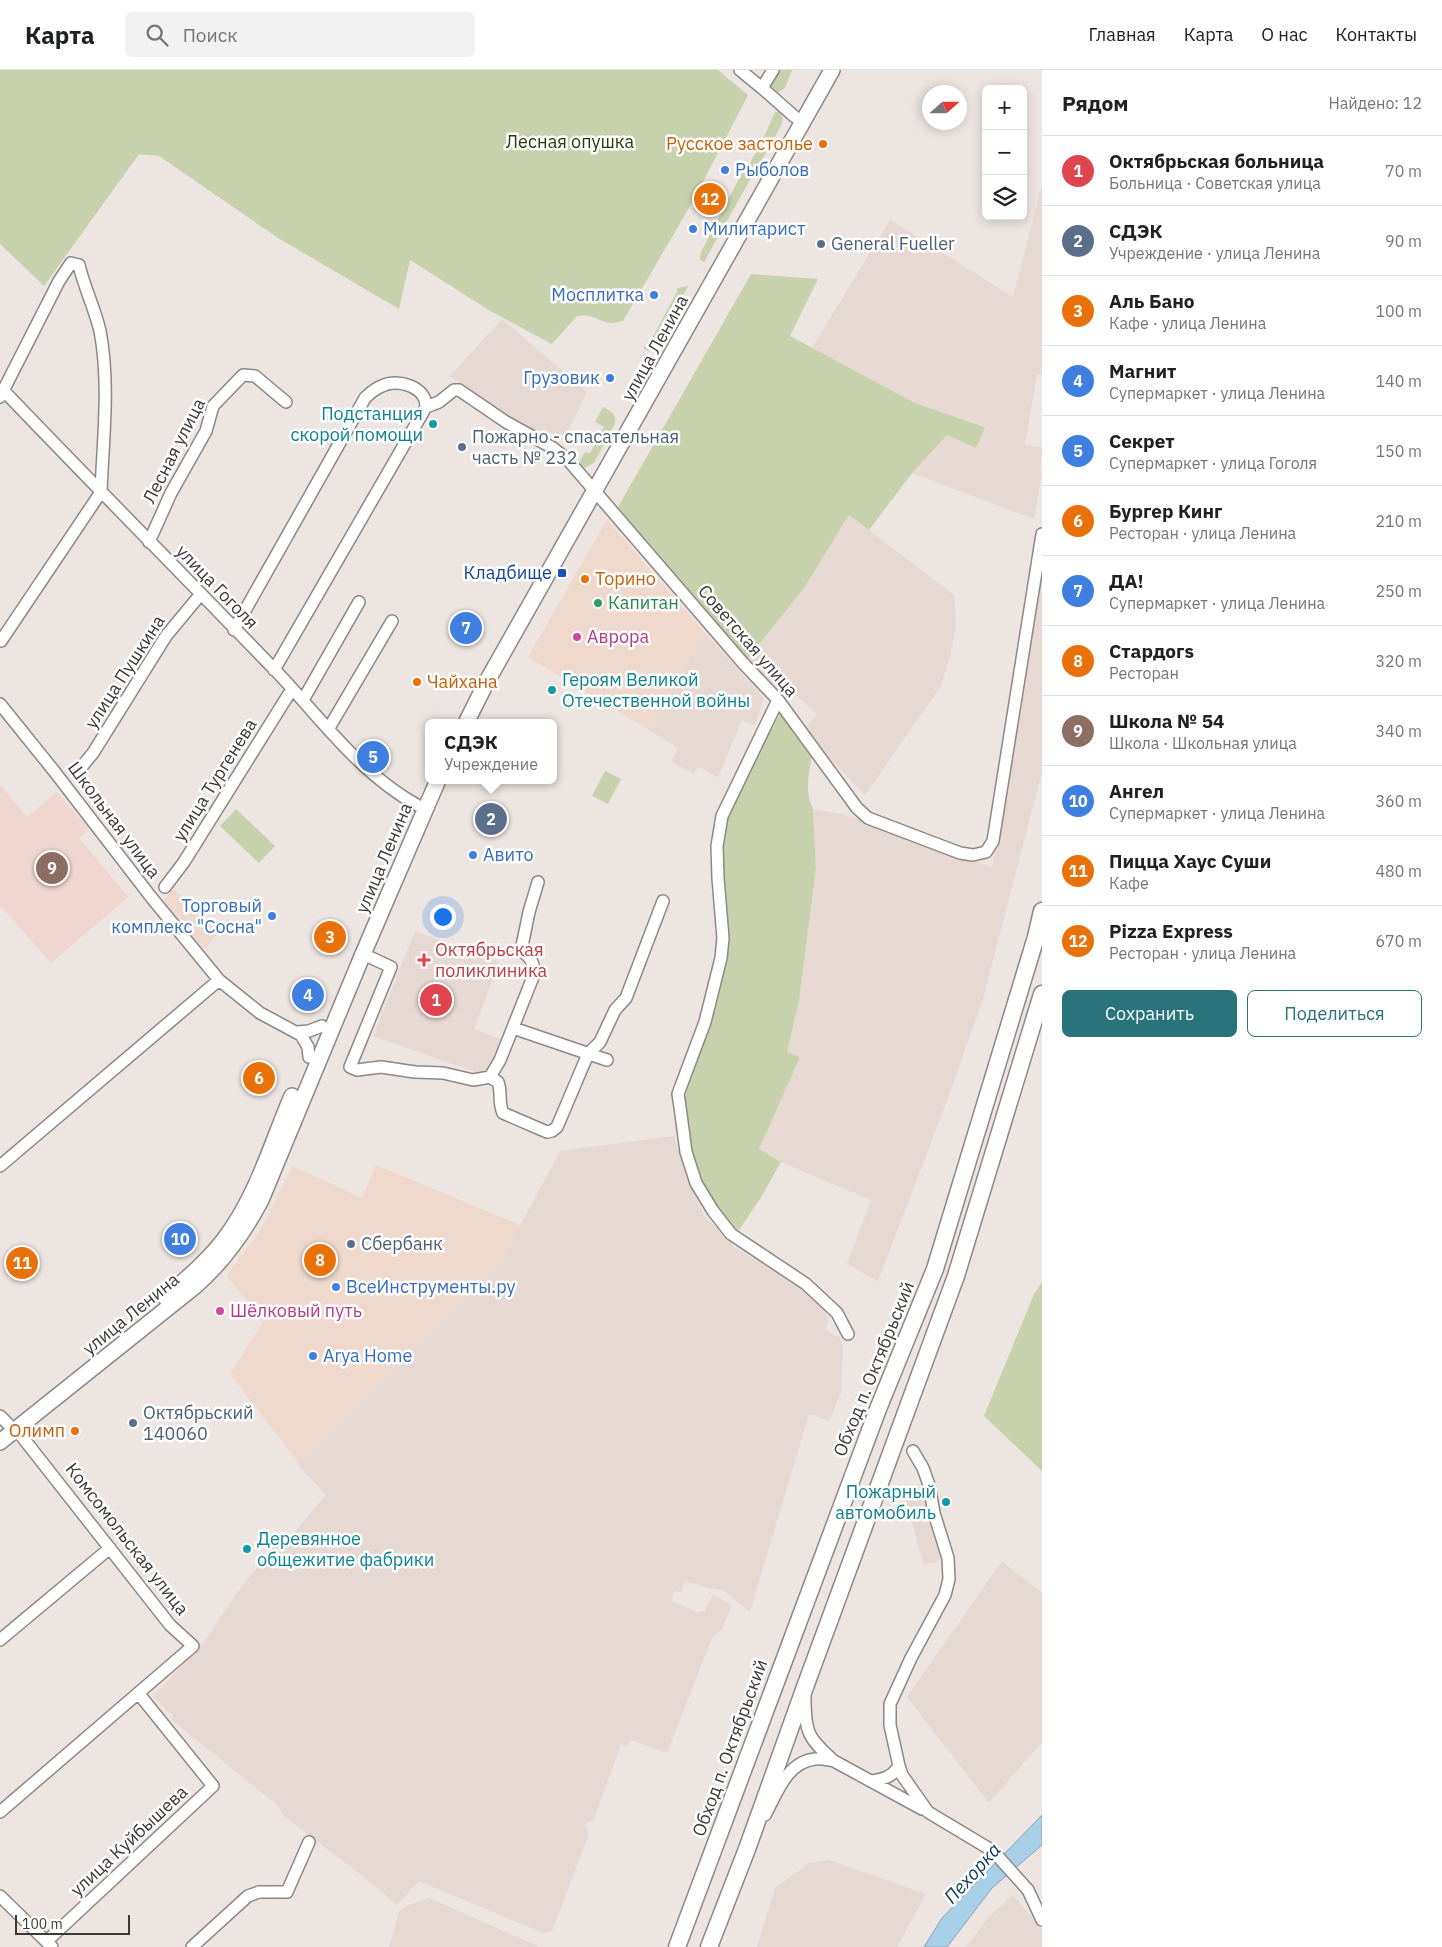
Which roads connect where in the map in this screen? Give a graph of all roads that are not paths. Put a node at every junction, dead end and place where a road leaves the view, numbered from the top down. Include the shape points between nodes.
1 (740, 70) edge
2 (773, 70) edge
3 (821, 70) edge
4 (832, 70) edge
5 (762, 88) junction
6 (795, 117) junction
7 (2, 394) edge
8 (286, 402) dead end
9 (426, 407) junction
10 (592, 487) junction
11 (101, 492) junction
12 (1042, 534) edge
13 (149, 542) junction
14 (200, 595) junction
15 (359, 602) dead end
16 (392, 622) dead end
17 (234, 630) junction
18 (1, 641) edge
19 (274, 670) junction
20 (292, 688) junction
21 (303, 700) junction
22 (778, 700) junction
23 (0, 704) edge
24 (458, 719) edge
25 (468, 719) edge
26 (329, 728) junction
27 (79, 770) dead end
28 (426, 784) edge
29 (436, 784) edge
30 (417, 805) junction
31 (538, 882) dead end
32 (165, 887) dead end
33 (663, 901) dead end
34 (1042, 911) edge
35 (363, 954) junction
36 (219, 980) junction
37 (1042, 994) edge
38 (322, 1026) junction
39 (513, 1028) junction
40 (296, 1032) junction
41 (588, 1054) junction
42 (309, 1057) junction
43 (608, 1060) dead end
44 (490, 1077) junction
45 (0, 1166) edge
46 (848, 1334) dead end
47 (6, 1425) edge
48 (0, 1442) edge
49 (913, 1451) dead end
50 (110, 1548) junction
51 (0, 1640) edge
52 (805, 1687) junction
53 (138, 1694) junction
54 (834, 1761) junction
55 (900, 1771) junction
56 (872, 1781) junction
57 (894, 1794) junction
58 (0, 1812) edge
59 (928, 1812) junction
60 (309, 1842) dead end
61 (747, 1849) junction
62 (0, 1896) edge
63 (1042, 1920) edge
64 (49, 1944) edge
65 (192, 1947) edge
66 (677, 1947) edge
67 (709, 1947) edge

1 - 5 street
2 - 5 street
3 - 6 main road, улица Ленина
4 - 10 main road, улица Ленина
5 - 6 street
6 - 10 main road, улица Ленина
7 - 11 street, улица Гоголя
7 - 11 street via 59,280 71,263 79,265 99,330 105,378
8 - 13 street, Лесная улица via 254,376 243,375 213,406 206,431 171,493
9 - 10 street, Советская улица via 459,390 552,448 568,460
9 - 17 street via 423,394 404,384 382,385 365,398
9 - 19 street
10 - 22 street, Советская улица
10 - 24 main road, улица Ленина
10 - 25 main road, улица Ленина
11 - 13 street, улица Гоголя
11 - 18 street
12 - 22 street, Советская улица via 990,847 981,854 960,853 868,818 857,808
13 - 14 street, улица Гоголя
14 - 17 street, улица Гоголя
14 - 27 street, улица Пушкина via 166,636
15 - 21 street
16 - 26 street
17 - 19 street, улица Гоголя
19 - 20 street, улица Гоголя
20 - 21 street, улица Гоголя
20 - 32 street, улица Тургенева via 184,862
21 - 26 street, улица Гоголя
22 - 46 street via 720,822 717,846 723,938 721,958 705,1022 678,1094 686,1152 696,1183 715,1214 731,1234 806,1284 837,1313
23 - 36 street, Школьная улица
26 - 30 street, улица Гоголя via 379,780
28 - 30 main road, улица Ленина
29 - 35 main road, улица Ленина
30 - 38 main road, улица Ленина
31 - 39 street via 521,951 527,954 535,972
33 - 41 street via 626,998 615,1010 600,1042
34 - 66 highway, Обход п. Октябрьский via 935,1269 874,1418
35 - 44 street via 391,967 350,1067 443,1073 473,1080
35 - 47 main road, улица Ленина via 261,1200 232,1248 194,1287
36 - 40 street, Школьная улица via 260,1013
36 - 45 street
37 - 52 highway via 956,1276
38 - 40 street
38 - 42 main road, улица Ленина
39 - 41 street
39 - 44 street
40 - 42 street via 305,1041
41 - 43 street
41 - 44 street via 557,1127 552,1131 547,1132 503,1113 500,1108 501,1089 498,1082
42 - 47 main road, улица Ленина via 250,1196 212,1254 180,1286
47 - 48 main road, улица Ленина
47 - 50 street, Комсомольская улица
49 - 55 street via 928,1485 948,1558 949,1579 945,1595 890,1704 890,1725
50 - 51 street
50 - 53 street, Комсомольская улица via 170,1625 193,1646
52 - 54 street via 805,1722 811,1738
52 - 61 highway
53 - 58 street
53 - 64 street, улица Куйбышева via 213,1786
54 - 56 street
54 - 61 street via 816,1759 800,1763 788,1774
55 - 56 street
55 - 57 street
55 - 59 street
56 - 57 street
57 - 59 street
59 - 63 street via 993,1851 1028,1890
60 - 65 street via 286,1892 259,1892 248,1896
61 - 67 highway
62 - 64 street

